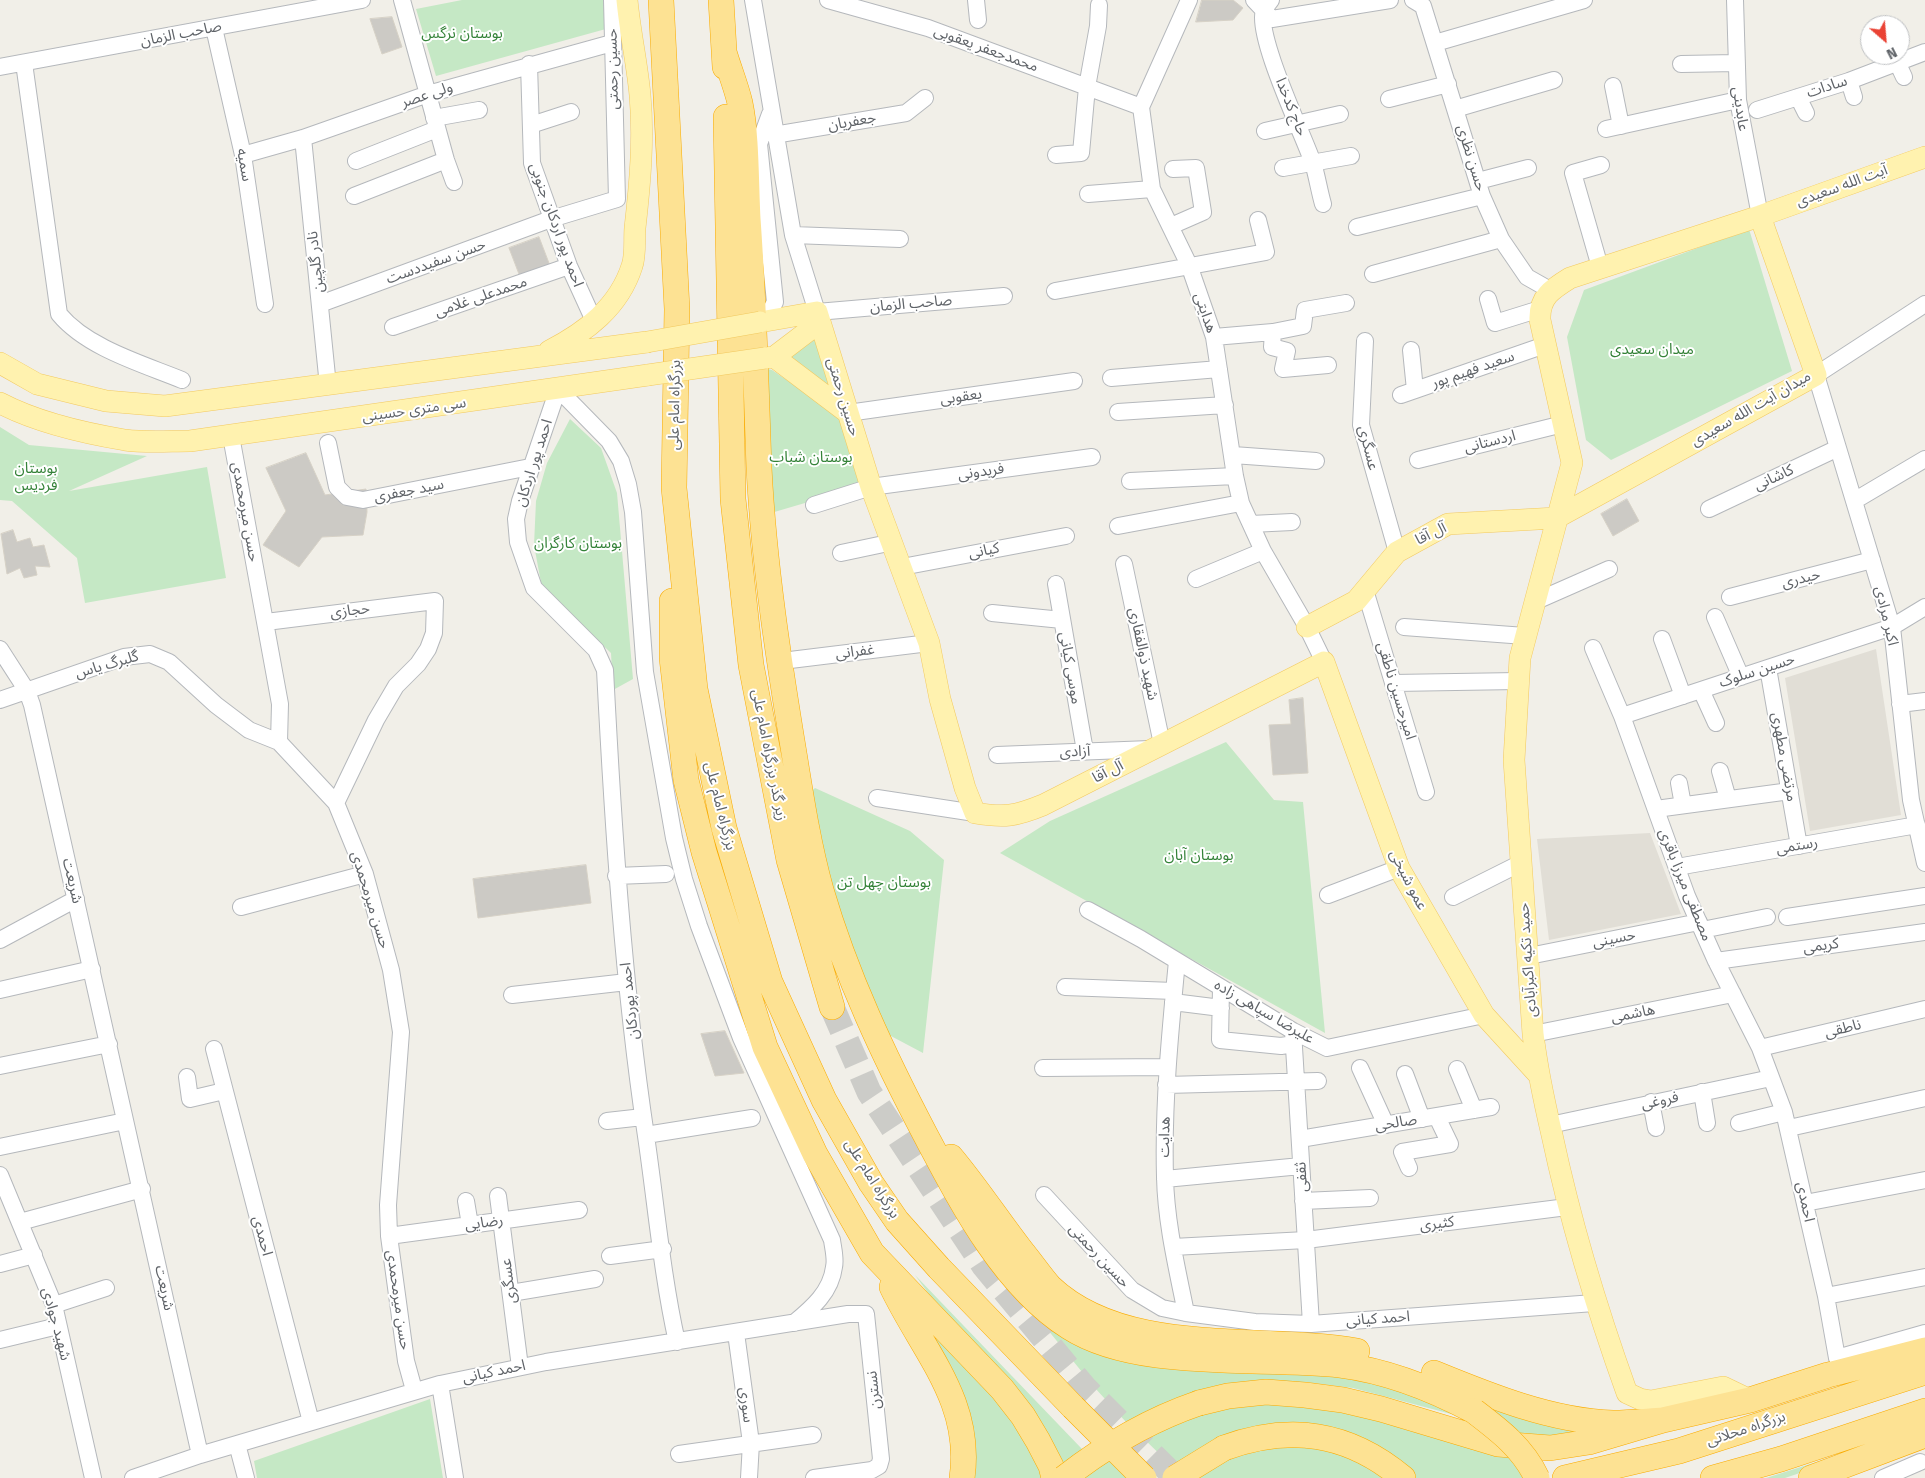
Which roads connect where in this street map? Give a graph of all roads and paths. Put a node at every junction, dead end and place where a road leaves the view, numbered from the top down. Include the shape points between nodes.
1 (362, 0) edge
2 (402, 0) edge
3 (612, 0) edge
4 (627, 0) edge
5 (661, 0) edge
6 (721, 0) edge
7 (753, 0) edge
8 (828, 0) edge
9 (976, 0) edge
10 (1188, 0) edge
11 (1390, 0) edge
12 (1584, 0) edge
13 (1735, 0) edge
14 (847, 2) edge
15 (1418, 3) edge
16 (1563, 3) edge
17 (1263, 4) edge
18 (1099, 5) dead end
19 (978, 20) dead end
20 (214, 28) junction
21 (1435, 42) junction
22 (612, 43) junction
23 (724, 52) junction
24 (1925, 52) edge
25 (1910, 58) edge
26 (24, 63) junction
27 (1736, 63) junction
28 (529, 64) junction
29 (1681, 64) dead end
30 (1890, 65) edge
31 (1899, 65) edge
32 (0, 67) edge
33 (1904, 77) dead end
34 (1554, 80) dead end
35 (1849, 81) junction
36 (1448, 84) junction
37 (1613, 86) dead end
38 (1087, 87) junction
39 (428, 94) junction
40 (1798, 97) junction
41 (1854, 97) dead end
42 (925, 98) dead end
43 (1389, 98) dead end
44 (1738, 100) junction
45 (1141, 106) junction
46 (1455, 109) junction
47 (479, 110) dead end
48 (1757, 110) dead end
49 (571, 112) dead end
50 (771, 112) junction
51 (1806, 113) dead end
52 (1340, 114) dead end
53 (436, 124) junction
54 (531, 124) junction
55 (1298, 124) junction
56 (1265, 131) dead end
57 (774, 135) junction
58 (303, 138) junction
59 (244, 155) junction
60 (1056, 155) dead end
61 (1351, 156) dead end
62 (1925, 156) edge
63 (446, 160) junction
64 (356, 161) dead end
65 (1313, 164) junction
66 (1601, 165) dead end
67 (1283, 168) dead end
68 (1528, 168) dead end
69 (1173, 169) dead end
70 (454, 182) dead end
71 (1480, 188) junction
72 (1152, 189) junction
73 (1088, 194) dead end
74 (354, 196) dead end
75 (618, 199) joint
76 (1322, 204) dead end
77 (1760, 216) junction
78 (551, 219) junction
79 (1258, 220) dead end
80 (1171, 226) junction
81 (1357, 227) dead end
82 (793, 236) junction
83 (900, 238) dead end
84 (1501, 239) junction
85 (1189, 265) junction
86 (569, 266) junction
87 (1600, 267) junction
88 (1373, 274) dead end
89 (1550, 290) junction
90 (1055, 291) dead end
91 (1004, 296) dead end
92 (1488, 299) dead end
93 (1346, 303) dead end
94 (265, 304) dead end
95 (320, 304) junction
96 (1925, 304) edge
97 (1540, 309) junction
98 (819, 317) junction
99 (762, 322) junction
100 (594, 323) junction
101 (393, 327) dead end
102 (1273, 332) junction
103 (1214, 337) junction
104 (1366, 341) dead end
105 (1545, 345) junction
106 (1411, 350) dead end
107 (537, 357) junction
108 (770, 357) junction
109 (0, 363) edge
110 (1328, 365) dead end
111 (1219, 369) junction
112 (1816, 375) junction
113 (1111, 378) dead end
114 (182, 380) dead end
115 (1074, 381) dead end
116 (328, 386) junction
117 (558, 389) junction
118 (0, 403) edge
119 (1225, 405) junction
120 (1118, 412) dead end
121 (848, 414) junction
122 (1563, 424) junction
123 (231, 436) junction
124 (328, 443) dead end
125 (1838, 448) junction
126 (1233, 455) junction
127 (1092, 457) dead end
128 (1925, 459) edge
129 (1418, 460) dead end
130 (1316, 462) dead end
131 (530, 467) junction
132 (1235, 476) junction
133 (1130, 481) dead end
134 (871, 487) junction
135 (674, 488) junction
136 (1854, 501) junction
137 (1241, 503) junction
138 (814, 505) dead end
139 (1709, 509) dead end
140 (1556, 518) junction
141 (1292, 522) dead end
142 (1251, 524) junction
143 (1118, 526) dead end
144 (1066, 536) dead end
145 (893, 542) junction
146 (1263, 551) junction
147 (1397, 552) junction
148 (841, 553) dead end
149 (1872, 560) junction
150 (1124, 564) dead end
151 (902, 566) junction
152 (1609, 569) dead end
153 (1196, 579) dead end
154 (1056, 584) dead end
155 (1365, 590) junction
156 (1730, 597) dead end
157 (1534, 602) junction
158 (1925, 607) edge
159 (992, 613) dead end
160 (1715, 617) dead end
161 (1062, 620) junction
162 (266, 622) junction
163 (1307, 627) junction
164 (1404, 627) dead end
165 (1892, 627) junction
166 (1525, 636) junction
167 (1662, 639) dead end
168 (929, 643) junction
169 (1593, 648) dead end
170 (0, 649) edge
171 (601, 658) joint
172 (782, 661) dead end
173 (1324, 662) junction
174 (1768, 668) junction
175 (1741, 677) junction
176 (1518, 681) junction
177 (1394, 683) junction
178 (1702, 690) junction
179 (27, 691) junction
180 (1683, 696) junction
181 (0, 700) edge
182 (1925, 701) edge
183 (1900, 704) junction
184 (1622, 716) junction
185 (1716, 723) dead end
186 (279, 742) junction
187 (1157, 747) junction
188 (1084, 751) junction
189 (997, 755) dead end
190 (1720, 770) dead end
191 (1679, 783) dead end
192 (1790, 791) junction
193 (1426, 792) dead end
194 (877, 798) dead end
195 (1728, 799) junction
196 (1918, 800) edge
197 (336, 803) junction
198 (1684, 806) junction
199 (1656, 809) junction
200 (975, 813) junction
201 (1917, 825) junction
202 (1799, 846) junction
203 (1521, 863) junction
204 (1925, 863) edge
205 (1677, 867) junction
206 (1399, 868) junction
207 (365, 874) junction
208 (666, 874) dead end
209 (616, 876) junction
210 (1328, 895) dead end
211 (1925, 896) edge
212 (1453, 897) dead end
213 (76, 899) junction
214 (241, 907) dead end
215 (1088, 910) dead end
216 (1766, 917) dead end
217 (1787, 917) dead end
218 (1701, 926) junction
219 (1925, 932) edge
220 (0, 940) edge
221 (1529, 956) junction
222 (1177, 961) junction
223 (1716, 961) junction
224 (92, 969) junction
225 (627, 982) junction
226 (1065, 987) dead end
227 (1221, 988) junction
228 (0, 990) edge
229 (1732, 994) junction
230 (512, 995) dead end
231 (1174, 997) junction
232 (832, 1007) tunnel mouth
233 (1221, 1008) junction
234 (1925, 1009) edge
235 (1484, 1015) junction
236 (1533, 1034) junction
237 (1294, 1038) junction
238 (109, 1044) junction
239 (1760, 1048) junction
240 (214, 1049) dead end
241 (0, 1066) edge
242 (1167, 1067) junction
243 (1043, 1068) dead end
244 (1360, 1068) dead end
245 (1457, 1069) dead end
246 (1537, 1073) junction
247 (1405, 1074) dead end
248 (187, 1077) dead end
249 (1771, 1078) junction
250 (1318, 1081) dead end
251 (1296, 1082) junction
252 (1166, 1085) junction
253 (224, 1091) junction
254 (1702, 1092) junction
255 (1925, 1098) edge
256 (1652, 1102) junction
257 (910, 1106) junction
258 (1491, 1107) dead end
259 (1474, 1110) junction
260 (1784, 1112) junction
261 (643, 1117) junction
262 (752, 1118) dead end
263 (1430, 1118) junction
264 (125, 1121) junction
265 (607, 1121) dead end
266 (1706, 1123) dead end
267 (1739, 1123) dead end
268 (1386, 1125) junction
269 (1550, 1125) junction
270 (1656, 1128) dead end
271 (1789, 1128) junction
272 (646, 1135) junction
273 (1300, 1139) junction
274 (0, 1147) edge
275 (1301, 1166) junction
276 (1408, 1168) dead end
277 (0, 1175) edge
278 (1165, 1179) junction
279 (1925, 1180) edge
280 (142, 1189) junction
281 (4, 1193) edge
282 (1044, 1194) dead end
283 (498, 1196) dead end
284 (1370, 1198) dead end
285 (466, 1201) dead end
286 (1304, 1201) junction
287 (1805, 1203) junction
288 (1567, 1207) junction
289 (579, 1210) dead end
290 (502, 1221) junction
291 (20, 1222) junction
292 (470, 1225) junction
293 (389, 1236) junction
294 (1306, 1240) junction
295 (1173, 1247) junction
296 (662, 1249) junction
297 (34, 1255) junction
298 (610, 1256) dead end
299 (0, 1264) edge
300 (882, 1265) junction
301 (1925, 1277) edge
302 (596, 1279) dead end
303 (106, 1288) dead end
304 (511, 1293) junction
305 (1826, 1296) junction
306 (1594, 1302) junction
307 (54, 1306) junction
308 (1162, 1308) joint
309 (1186, 1313) junction
310 (866, 1314) joint
311 (794, 1323) junction
312 (1311, 1324) junction
313 (58, 1326) junction
314 (736, 1333) junction
315 (1925, 1333) edge
316 (0, 1340) edge
317 (677, 1342) junction
318 (1925, 1350) edge
319 (520, 1367) junction
320 (1833, 1367) junction
321 (1925, 1372) edge
322 (440, 1384) junction
323 (414, 1390) junction
324 (1750, 1400) junction
325 (1925, 1411) edge
326 (1663, 1420) junction
327 (311, 1422) junction
328 (813, 1434) dead end
329 (750, 1443) junction
330 (237, 1444) junction
331 (1920, 1453) edge
332 (679, 1454) dead end
333 (200, 1455) junction
334 (1572, 1476) edge
335 (93, 1478) edge
336 (133, 1478) edge
337 (246, 1478) edge
338 (455, 1478) edge
339 (749, 1478) edge
340 (814, 1478) edge
341 (962, 1478) edge
342 (1054, 1478) edge
343 (1064, 1478) edge
344 (1144, 1478) edge
345 (1175, 1478) edge
346 (1403, 1478) edge
347 (1537, 1478) edge
348 (1713, 1478) edge
349 (1811, 1478) edge
350 (1882, 1478) edge

1 - 20 street, صاحب الزمان
2 - 39 street
3 - 22 street, حسین رحمتی
4 - 100 main road via 640,95 640,198 633,265 607,310
5 - 135 highway, بزرگراه امام علی via 677,309
6 - 23 highway
7 - 50 street, حسین رحمتی
8 - 14 street, محمدجعفر یعقوبی
9 - 19 street
10 - 45 street
11 - 17 street via 1272,19
12 - 16 street
13 - 27 street, عابدینی
14 - 38 street, محمدجعفر یعقوبی via 928,28
15 - 21 street, حسن نظری
16 - 21 street
17 - 55 street, حاج کدخدا via 1265,33 1283,93
18 - 38 street
20 - 26 street, صاحب الزمان
20 - 59 street, سمیه
21 - 36 street, حسن نظری
22 - 28 street, ولی عصر
22 - 75 street, حسین رحمتی
23 - 232 highway, زیر گذر بزرگراه امام علی via 733,499 753,674 789,860
23 - 257 highway via 740,105 754,294 762,533 800,800 822,891 851,977
24 - 25 street, سادات
26 - 32 street, صاحب الزمان
26 - 114 street via 60,314 65,321 102,346
27 - 29 street
27 - 44 street, عابدینی
28 - 39 street, ولی عصر
28 - 54 street, احمد پور اردکان جنوبی
30 - 35 street, سادات
31 - 33 street
34 - 46 street
35 - 40 street, سادات
35 - 41 street
36 - 43 street
36 - 46 street, حسن نظری
37 - 44 street via 1614,127
38 - 45 street, محمدجعفر یعقوبی
38 - 60 street via 1081,153
39 - 53 street
39 - 58 street, ولی عصر
40 - 48 street, سادات
40 - 51 street
42 - 57 street, جعفریان via 906,113
44 - 77 street, عابدینی
45 - 72 street, هدایتی
46 - 71 street, حسن نظری
47 - 53 street
49 - 54 street
50 - 57 street, حسین رحمتی
50 - 99 street via 759,144 775,302
52 - 55 street
53 - 63 street
53 - 64 street
54 - 78 street, احمد پور اردکان جنوبی via 532,162
55 - 56 street
55 - 65 street, حاج کدخدا
57 - 82 street, حسین رحمتی
58 - 59 street, ولی عصر
58 - 95 street, نادر گلچین
59 - 94 street, سمیه
61 - 65 street
62 - 77 main road, آیت الله سعیدی
63 - 70 street
63 - 74 street
65 - 67 street
65 - 76 street, حاج کدخدا
66 - 87 street via 1573,173
68 - 71 street
69 - 80 street via 1196,168 1203,212
71 - 81 street
71 - 84 street, حسن نظری
72 - 73 street
72 - 80 street, هدایتی
75 - 78 street, حسن سفیددست
77 - 87 main road
77 - 112 main road, میدان آیت الله سعیدی
78 - 86 street, احمد پور اردکان جنوبی
78 - 95 street, حسن سفیددست
79 - 85 street via 1266,252
80 - 85 street, هدایتی
82 - 83 street
82 - 98 street, حسین رحمتی
84 - 88 street
84 - 89 street, حسن نظری via 1527,277
85 - 90 street
85 - 103 street, هدایتی
86 - 100 street, احمد پور اردکان جنوبی
86 - 101 street, محمدعلی غلامی
87 - 89 main road via 1570,278
89 - 97 main road
91 - 98 street, صاحب الزمان
92 - 97 street via 1495,323
93 - 102 street via 1305,310 1304,326
95 - 116 street, نادر گلچین
96 - 112 street
97 - 105 main road
98 - 99 main road
98 - 108 main road, سی متری حسینی
98 - 121 main road, حسین رحمتی
99 - 107 main road, bridge
100 - 107 main road
102 - 103 street
102 - 110 street via 1272,347 1286,351 1283,369
103 - 111 street, هدایتی
104 - 147 street, عسگری via 1361,424
105 - 106 street, سعید فهیم پور via 1408,392
105 - 122 main road
107 - 116 main road
108 - 117 main road, سی متری حسینی, bridge
108 - 121 main road
109 - 116 main road via 37,384 106,401 165,406
111 - 113 street
111 - 119 street, هدایتی
112 - 125 street, اکبر مرادی
112 - 140 main road, میدان آیت الله سعیدی
115 - 121 street, یعقوبی
117 - 123 main road, سی متری حسینی
117 - 131 street, احمد پور اردکان
117 - 311 street via 609,441 626,476 633,512 645,672 684,880 741,1038 832,1240 834,1267 826,1290
118 - 123 main road, سی متری حسینی via 60,426 126,440 190,441
119 - 120 street
119 - 126 street, هدایتی
121 - 134 main road, حسین رحمتی
122 - 129 street, اردستانی
122 - 140 main road via 1572,463
123 - 162 street, حسن میرمحمدی
124 - 131 street, سید جعفری via 337,487 347,497 363,500
125 - 136 street, اکبر مرادی
125 - 139 street, کاشانی
126 - 130 street
126 - 132 street, هدایتی
127 - 134 street, فریدونی
128 - 136 street
131 - 171 street, احمد پور اردکان via 516,520 518,542 534,588
132 - 133 street
132 - 137 street, هدایتی
134 - 138 street, فریدونی
134 - 145 main road, حسین رحمتی
135 - 300 highway via 672,658 686,780 704,852 765,1047 815,1154
135 - 344 highway, بزرگراه امام علی, bridge via 695,690 724,828 770,982 824,1100 871,1183 898,1221 974,1307
136 - 149 street, اکبر مرادی
137 - 142 street, هدایتی
137 - 143 street
140 - 147 main road, آل آقا via 1448,524
140 - 157 main road, حمید تکیه اکبرآبادی
141 - 142 street
142 - 146 street, هدایتی
144 - 151 street, کیانی
145 - 148 street
145 - 151 main road, حسین رحمتی
146 - 153 street
146 - 163 street, هدایتی
147 - 155 main road, آل آقا
149 - 156 street, حیدری
149 - 165 street, اکبر مرادی
150 - 187 street, شهید ذوالفقاری
151 - 168 main road, حسین رحمتی
152 - 157 street
154 - 161 street, موسی کیانی
155 - 163 main road, آل آقا via 1356,601
155 - 177 street, امیرحسین ناطقی
157 - 166 main road, حمید تکیه اکبرآبادی
158 - 165 street, حسین سلوک
159 - 161 street
160 - 175 street
161 - 188 street, موسی کیانی
162 - 186 street, حسن میرمحمدی via 280,704
162 - 197 street, حجازی via 435,600 434,633 428,649 396,686
163 - 173 street, هدایتی
164 - 166 street
165 - 174 street, حسین سلوک
165 - 183 street, اکبر مرادی
166 - 176 main road, حمید تکیه اکبرآبادی
167 - 180 street
168 - 172 street, غفرانی
168 - 200 main road, حسین رحمتی via 948,726
169 - 184 street, مصطفی میرزا باقری
170 - 179 street, شریعت
171 - 209 street, احمد پوردکان via 605,670
173 - 187 main road, آل آقا
173 - 206 main road, عمو شیخی
174 - 175 street, حسین سلوک
174 - 192 street, مرتضی مطهری
175 - 178 street, حسین سلوک
176 - 177 street
176 - 203 main road, حمید تکیه اکبرآبادی via 1514,760
177 - 193 street, امیرحسین ناطقی
178 - 180 street, حسین سلوک
178 - 185 street
179 - 181 street, گلبرگ یاس
179 - 186 street, گلبرگ یاس via 124,657 150,654 168,662 249,730
179 - 213 street, شریعت
180 - 184 street, حسین سلوک
182 - 183 street
183 - 196 street, اکبر مرادی
184 - 199 street, مصطفی میرزا باقری
186 - 197 street, حسن میرمحمدی
187 - 188 street, آزادی
187 - 200 main road, آل آقا via 1016,816
188 - 189 street, آزادی
190 - 195 street
191 - 198 street
192 - 195 street
192 - 202 street, مرتضی مطهری
194 - 200 street, آل آقا
195 - 198 street
196 - 201 street, اکبر مرادی
197 - 207 street, حسن میرمحمدی
198 - 199 street
199 - 205 street, مصطفی میرزا باقری
201 - 202 street, رستمی
201 - 204 street, اکبر مرادی
202 - 205 street, رستمی
203 - 212 street
203 - 221 main road, حمید تکیه اکبرآبادی
205 - 218 street, مصطفی میرزا باقری
206 - 210 street
206 - 235 main road, عمو شیخی
207 - 214 street
207 - 293 street, حسن میرمحمدی via 391,970 400,1032 388,1205
208 - 209 street
209 - 225 street, احمد پوردکان
211 - 217 street
213 - 220 street
213 - 224 street, شریعت
215 - 222 street, علیرضا سپاهی زاده
216 - 218 street
218 - 221 street, حسینی
218 - 223 street, مصطفی میرزا باقری
219 - 223 street, کریمی
221 - 236 main road, حمید تکیه اکبرآبادی
222 - 227 street, علیرضا سپاهی زاده
222 - 231 street, هدایت
223 - 229 street, مصطفی میرزا باقری
224 - 228 street
224 - 238 street, شریعت
225 - 230 street
225 - 261 street, احمد پوردکان
226 - 231 street
227 - 233 street
227 - 237 street, علیرضا سپاهی زاده
229 - 236 street, هاشمی
229 - 239 street, مصطفی میرزا باقری
231 - 233 street
231 - 242 street, هدایت
233 - 237 street via 1220,1040 1281,1046
234 - 239 street, ناطقی
235 - 237 street, علیرضا سپاهی زاده via 1327,1048
235 - 246 main road, عمو شیخی
236 - 246 main road, حمید تکیه اکبرآبادی
237 - 251 street, ثقفی
238 - 241 street
238 - 264 street, شریعت
239 - 249 street, احمدی
240 - 253 street, احمدی
242 - 243 street
242 - 252 street, هدایت
244 - 268 street
245 - 259 street
246 - 269 main road, حمید تکیه اکبرآبادی
247 - 263 street
248 - 253 street via 190,1099
249 - 254 street, فروغی
249 - 260 street, احمدی
250 - 251 street
251 - 252 street
251 - 273 street, ثقفی
252 - 278 street, هدایت
253 - 327 street, احمدی
254 - 256 street, فروغی
254 - 266 street
255 - 271 street
256 - 269 street, فروغی
256 - 270 street
257 - 326 highway via 1050,1286 1101,1320 1174,1337 1306,1345 1383,1356 1476,1391 1582,1420 1614,1423
257 - 347 highway, bridge via 958,1196 1002,1262 1038,1301 1087,1338 1141,1352 1338,1365 1379,1372 1418,1384 1474,1410 1508,1436
258 - 259 street, صالحی
259 - 263 street, صالحی
260 - 267 street
260 - 271 street, احمدی
261 - 265 street
261 - 272 street, احمد پوردکان
262 - 272 street
263 - 268 street, صالحی
263 - 276 street via 1450,1144 1402,1152
264 - 274 street
264 - 280 street, شریعت
268 - 273 street, صالحی
269 - 288 main road, حمید تکیه اکبرآبادی
271 - 287 street, احمدی
272 - 296 street, احمد پوردکان
273 - 275 street, ثقفی
275 - 278 street
275 - 286 street, ثقفی
277 - 281 street, شهید جوادی
278 - 295 street, هدایت
279 - 287 street
280 - 291 street
280 - 333 street, شریعت
281 - 291 street, شهید جوادی
282 - 308 street, حسین رحمتی via 1116,1275 1132,1290
283 - 290 street, عسگری
284 - 286 street
285 - 292 street
286 - 294 street, ثقفی
287 - 305 street, احمدی
288 - 294 street, کثیری
288 - 306 main road, حمید تکیه اکبرآبادی
289 - 290 street, رضایی
290 - 292 street, رضایی
290 - 304 street, عسگری
291 - 297 street, شهید جوادی
292 - 293 street, رضایی
293 - 323 street, حسن میرمحمدی via 406,1361
294 - 295 street, کثیری
294 - 312 street, ثقفی
295 - 309 street, هدایت
296 - 298 street
296 - 317 street, احمد پوردکان
297 - 299 street
297 - 307 street, شهید جوادی
300 - 341 highway via 904,1312 950,1389 962,1430
300 - 342 highway via 1002,1389 1038,1441
301 - 305 street
302 - 304 street
303 - 307 street
304 - 319 street, عسگری
305 - 320 street, احمدی
306 - 312 street, احمد کیانی
306 - 324 main road, حمید تکیه اکبرآبادی via 1627,1393 1651,1401 1724,1386
307 - 313 street, شهید جوادی
308 - 309 street, احمد کیانی
309 - 312 street, احمد کیانی via 1255,1322
310 - 311 street, احمد کیانی
310 - 340 street, نسترن via 881,1459 879,1466 872,1470
311 - 314 street, احمد کیانی
313 - 316 street
313 - 335 street, شهید جوادی
314 - 317 street, احمد کیانی
314 - 329 street, سوری
315 - 320 street
317 - 319 street, احمد کیانی
318 - 320 highway
319 - 322 street, احمد کیانی
320 - 324 highway
321 - 334 highway, بزرگراه محلاتی via 1679,1451
322 - 323 street, احمد کیانی
322 - 338 street
323 - 327 street, احمد کیانی
324 - 326 highway
325 - 348 highway
326 - 343 highway, bridge via 1589,1442 1537,1449 1498,1444 1343,1400 1266,1392 1228,1396 1168,1414 1091,1457
327 - 330 street, احمد کیانی
328 - 329 street
329 - 332 street
329 - 339 street, سوری
330 - 333 street, احمد کیانی
330 - 337 street
331 - 349 highway
331 - 350 street
333 - 336 street, احمد کیانی
345 - 346 highway, bridge via 1224,1448 1263,1436 1313,1435 1340,1441 1366,1453

